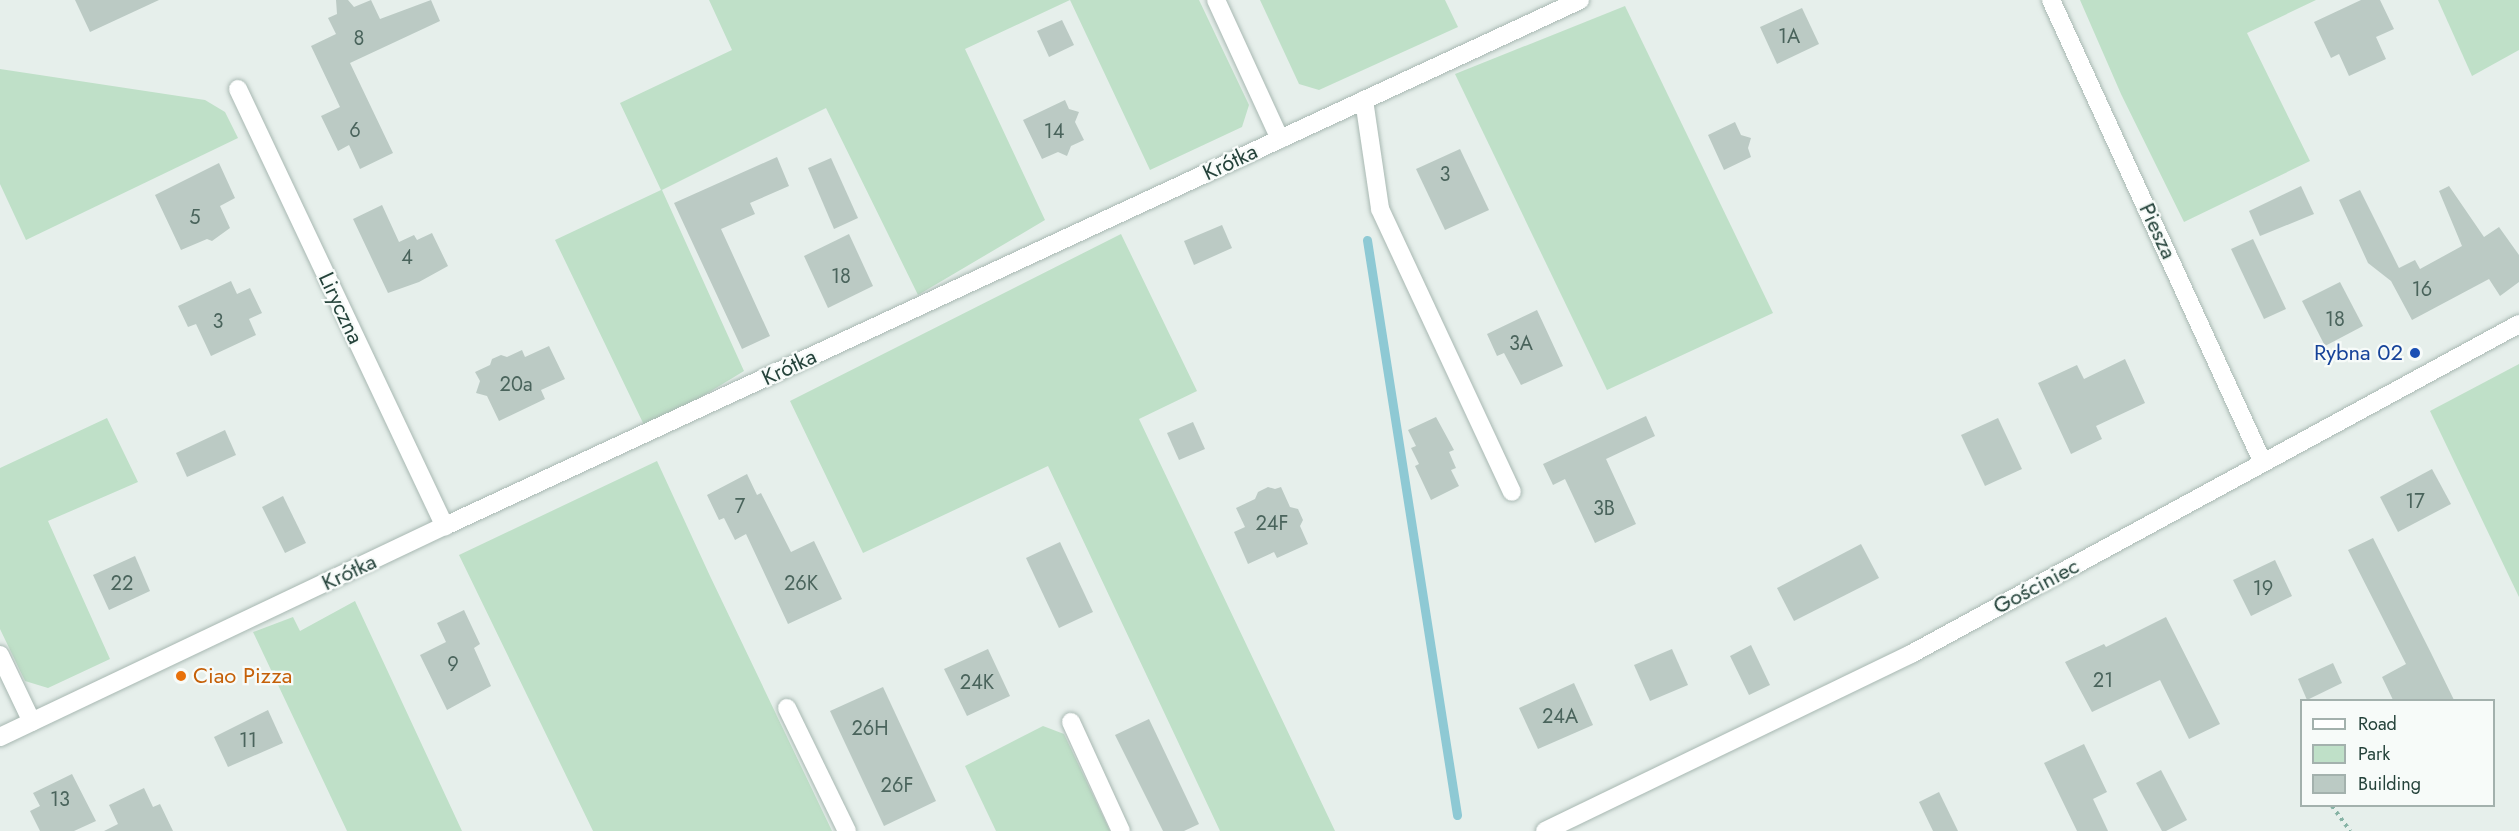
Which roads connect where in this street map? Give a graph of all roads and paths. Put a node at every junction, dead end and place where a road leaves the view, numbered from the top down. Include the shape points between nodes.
1 (1216, 0) edge
2 (1580, 0) edge
3 (2051, 0) edge
4 (238, 89) dead end
5 (1364, 100) junction
6 (1280, 139) junction
7 (2519, 324) edge
8 (2263, 463) junction
9 (1512, 492) dead end
10 (445, 526) junction
11 (0, 656) edge
12 (787, 708) dead end
13 (32, 722) junction
14 (1071, 722) dead end
15 (0, 737) edge
16 (2333, 807) edge
17 (847, 831) edge
18 (1121, 831) edge
19 (1545, 831) edge
20 (2350, 831) edge

1 - 6 street
2 - 5 street, Krótka
3 - 8 street, Piesza
4 - 10 street, Liryczna
5 - 6 street, Krótka
5 - 9 street via 1380,209
6 - 10 street, Krótka
7 - 8 street, Gościniec
8 - 19 street, Gościniec via 1911,654
10 - 13 street, Krótka
11 - 13 street
12 - 17 street
13 - 15 street, Krótka
14 - 18 street
16 - 20 path

